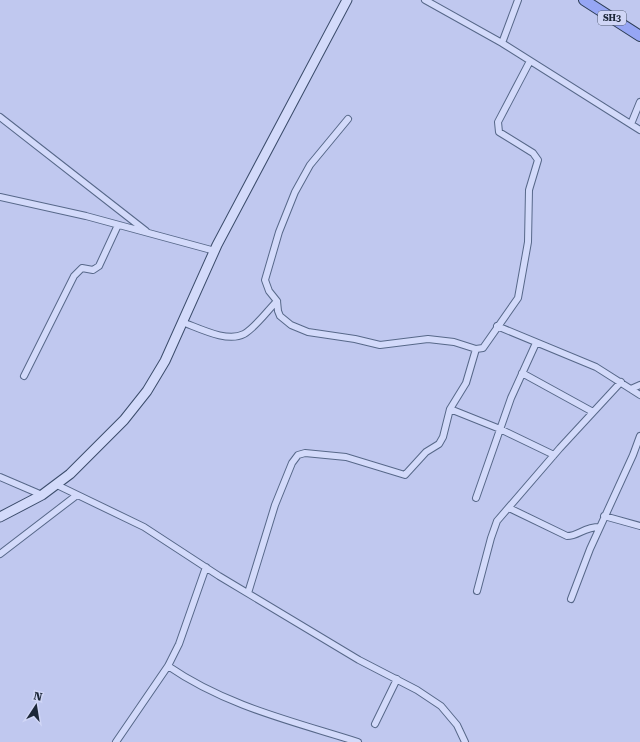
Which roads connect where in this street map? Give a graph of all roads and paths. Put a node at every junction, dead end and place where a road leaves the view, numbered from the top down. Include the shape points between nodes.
1 (347, 0) edge
2 (425, 0) edge
3 (518, 0) edge
4 (584, 0) edge
5 (640, 36) edge
6 (502, 43) junction
7 (530, 61) junction
8 (640, 102) edge
9 (0, 117) edge
10 (348, 119) dead end
11 (631, 124) junction
12 (640, 130) edge
13 (0, 197) edge
14 (118, 225) junction
15 (149, 233) junction
16 (215, 251) junction
17 (277, 301) junction
18 (182, 322) junction
19 (498, 326) junction
20 (536, 343) junction
21 (476, 348) junction
22 (522, 373) junction
23 (24, 376) dead end
24 (621, 382) junction
25 (640, 385) edge
26 (631, 389) junction
27 (640, 396) edge
28 (450, 409) junction
29 (593, 412) junction
30 (500, 429) junction
31 (640, 436) edge
32 (554, 455) junction
33 (0, 477) edge
34 (57, 485) junction
35 (42, 494) junction
36 (78, 495) junction
37 (476, 498) dead end
38 (509, 508) junction
39 (604, 516) junction
40 (0, 517) edge
41 (640, 526) edge
42 (600, 527) junction
43 (0, 554) edge
44 (206, 567) junction
45 (477, 590) dead end
46 (248, 593) junction
47 (571, 599) dead end
48 (168, 666) junction
49 (397, 679) junction
50 (375, 724) dead end
51 (116, 742) edge
52 (358, 742) edge
53 (465, 742) edge

1 - 16 main road
2 - 6 street
3 - 6 street
4 - 5 main road, SH3
6 - 7 street
7 - 11 street
7 - 19 street via 498,122 499,132 533,152 538,160 529,190 528,242 521,288 514,306
8 - 11 street
9 - 15 street
10 - 17 street via 310,165 295,192 279,232 264,280
11 - 12 street
13 - 14 street
14 - 15 street
14 - 23 street via 99,266 93,270 82,268 74,276
15 - 16 street
16 - 18 main road
17 - 18 street via 249,330 236,336 224,336
17 - 21 street via 280,316 291,325 308,332 380,345 428,339
18 - 34 main road via 147,392 124,420
19 - 20 street
19 - 21 street via 483,348
20 - 22 street
20 - 24 street via 596,367
21 - 28 street via 466,383
22 - 29 street
22 - 30 street
24 - 26 street
24 - 29 street
25 - 26 street
26 - 27 street
28 - 30 street
28 - 46 street via 439,444 426,452 405,475 346,457 305,453 298,455 292,463 269,524
29 - 32 street
30 - 32 street
30 - 37 street
31 - 39 street
32 - 38 street
33 - 35 street
34 - 35 main road
34 - 36 street
35 - 40 main road
36 - 43 street
36 - 44 street via 144,527
38 - 42 street via 567,536 589,527
38 - 45 street via 493,530
39 - 41 street
39 - 42 street
42 - 47 street
44 - 46 street
44 - 48 street via 179,644
46 - 49 street via 359,660
48 - 51 street
48 - 52 street via 201,688 244,706
49 - 50 street
49 - 53 street via 441,706

